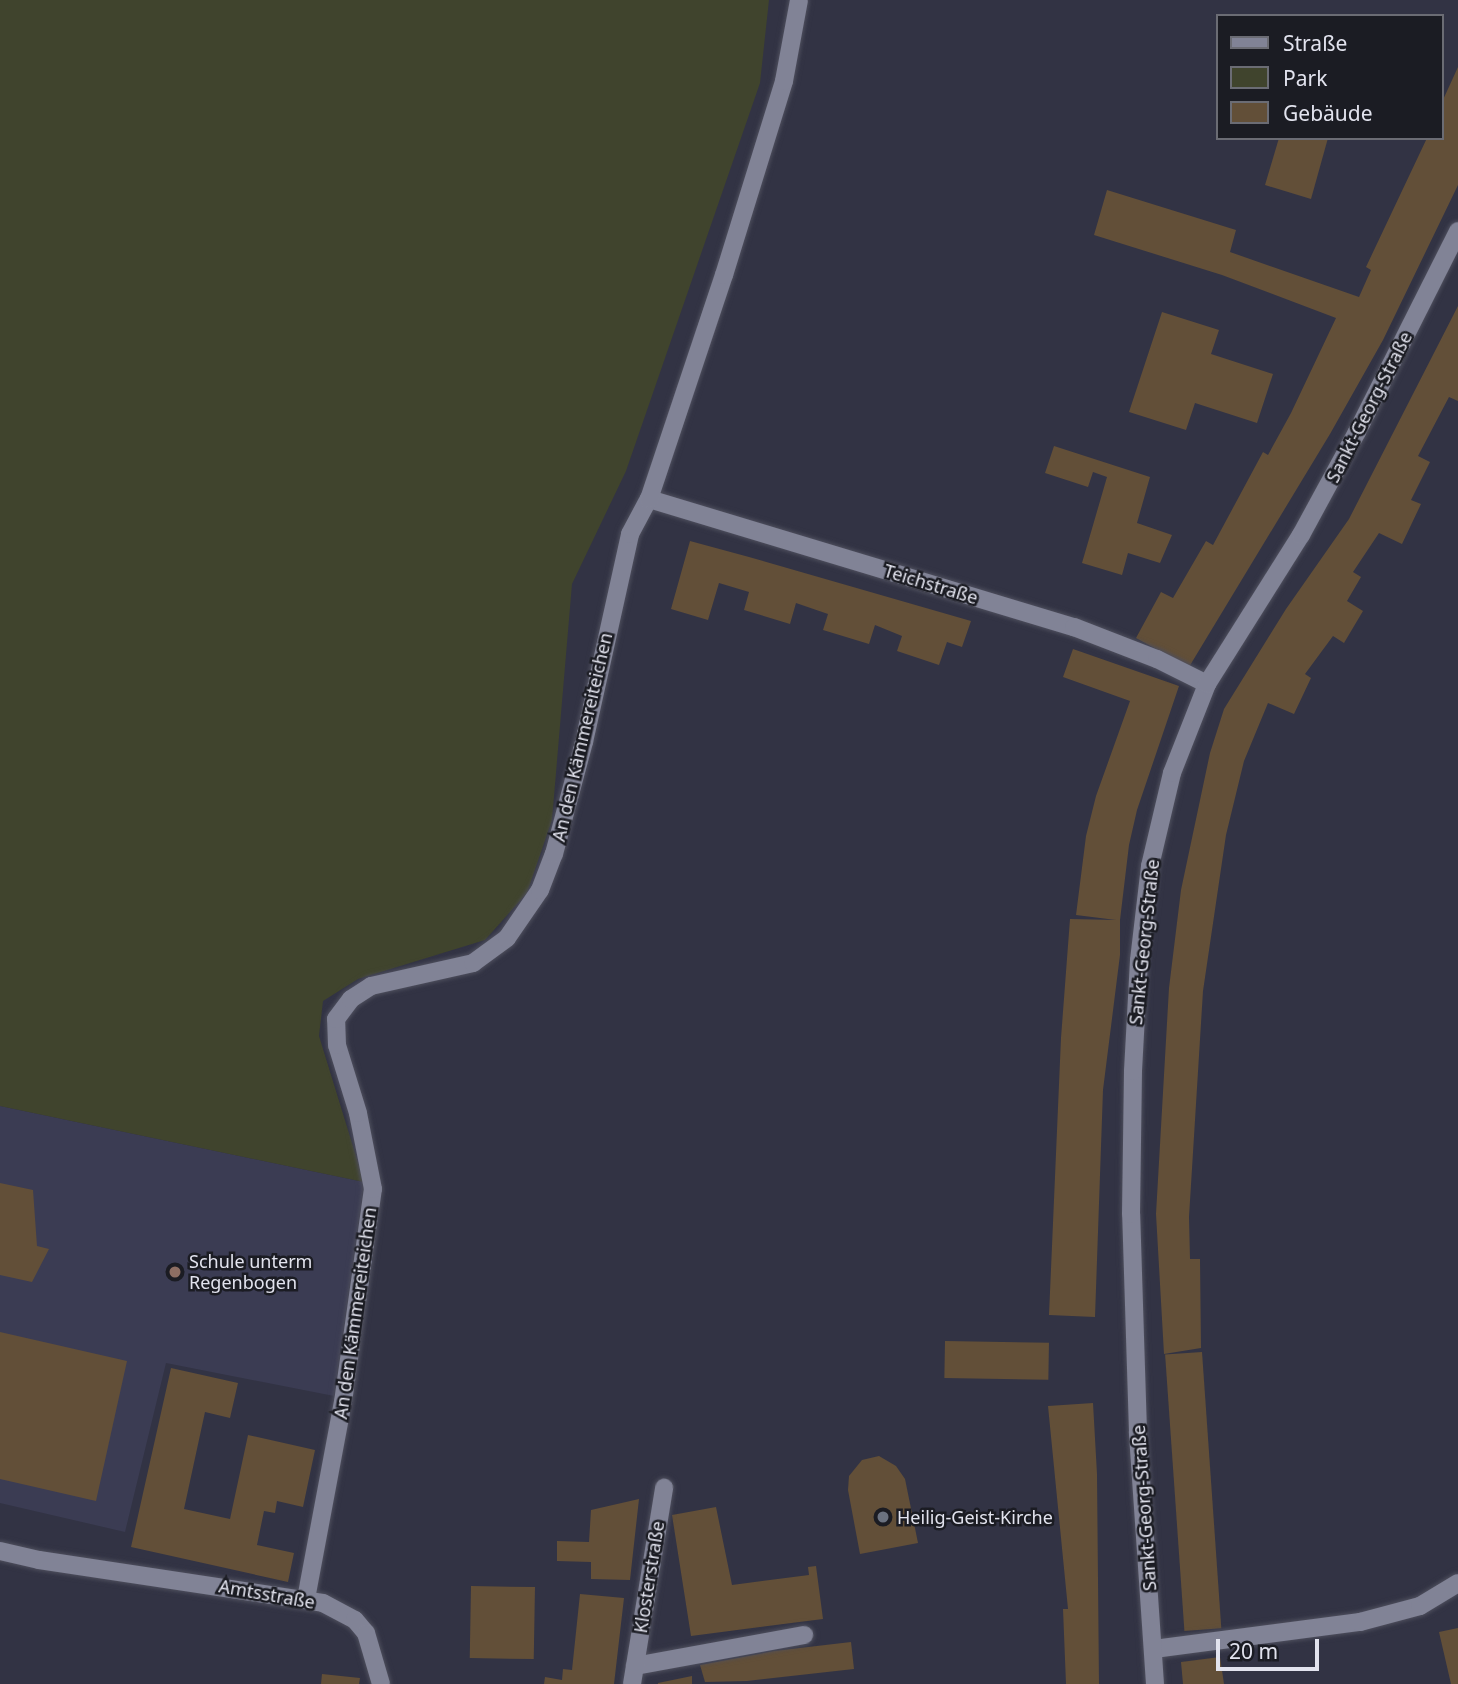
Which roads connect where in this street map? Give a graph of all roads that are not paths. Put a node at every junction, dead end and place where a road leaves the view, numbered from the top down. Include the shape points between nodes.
1 (799, 0) edge
2 (1458, 231) edge
3 (649, 499) junction
4 (1207, 684) junction
5 (664, 1488) dead end
6 (0, 1551) edge
7 (1458, 1583) edge
8 (306, 1599) junction
9 (804, 1635) dead end
10 (1154, 1649) junction
11 (635, 1666) junction
12 (381, 1684) edge
13 (632, 1684) edge
14 (1155, 1684) edge

1 - 3 street via 784,81
2 - 4 street, Sankt-Georg-Straße via 1307,524
3 - 4 street, Teichstraße via 1074,627
3 - 8 street, An den Kämmereiteichen via 630,534 557,844 524,918 507,938 473,963 371,986 351,999 336,1019 337,1045 358,1113 373,1189 343,1402
4 - 10 street, Sankt-Georg-Straße via 1172,773 1150,866 1139,960 1131,1214
5 - 11 street, Klosterstraße
6 - 8 street, Amtsstraße
7 - 10 street via 1420,1606 1360,1622
8 - 12 street, Amtsstraße via 355,1620 366,1633
9 - 11 street
10 - 14 street, Sankt-Georg-Straße
11 - 13 street, Klosterstraße

